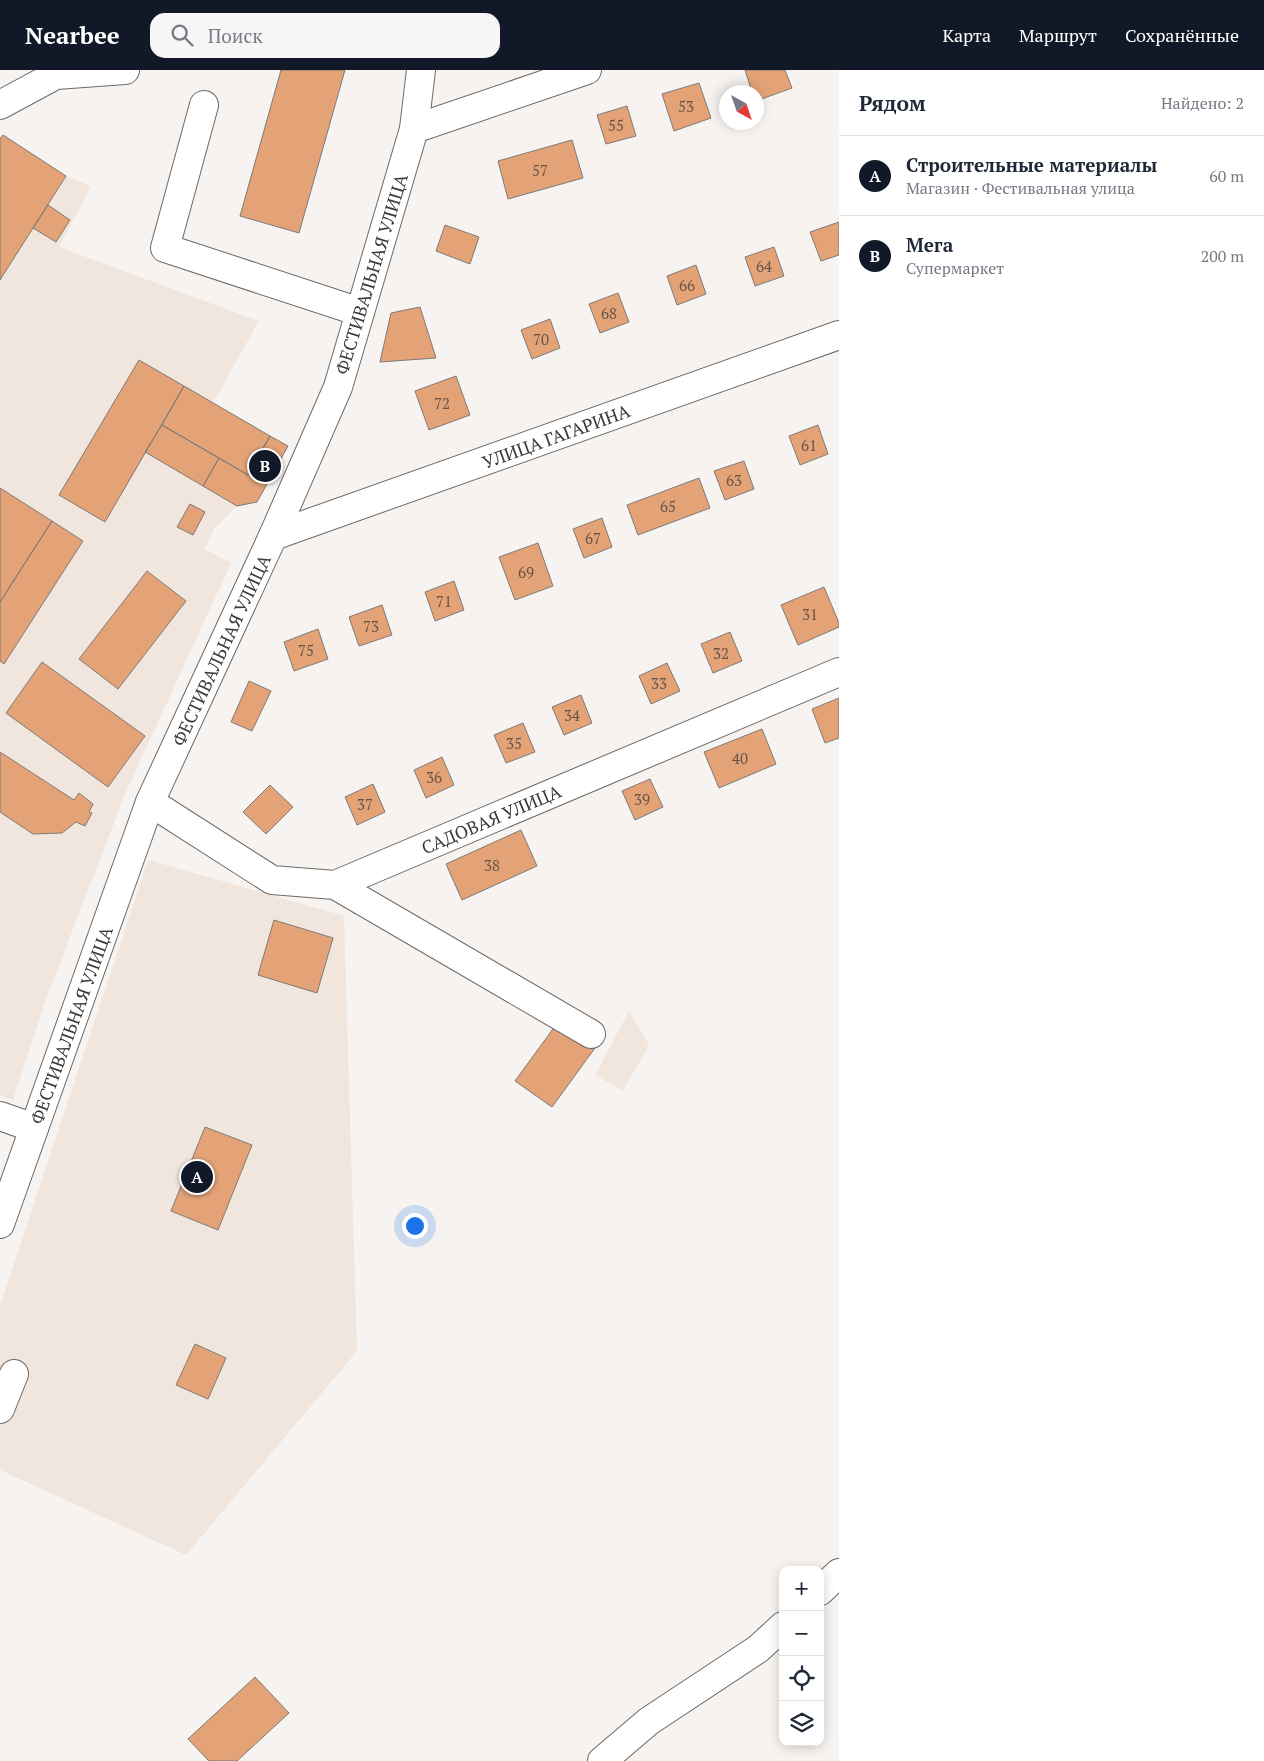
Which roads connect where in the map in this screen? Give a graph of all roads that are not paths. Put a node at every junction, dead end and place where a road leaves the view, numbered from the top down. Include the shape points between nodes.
1 (124, 70) edge
2 (421, 70) edge
3 (587, 70) edge
4 (60, 73) edge
5 (0, 104) edge
6 (204, 105) dead end
7 (414, 129) junction
8 (360, 312) junction
9 (839, 335) edge
10 (273, 536) junction
11 (839, 672) edge
12 (150, 802) junction
13 (335, 885) junction
14 (591, 1034) dead end
15 (0, 1116) edge
16 (34, 1128) junction
17 (0, 1224) edge
18 (14, 1374) dead end
19 (0, 1409) edge
20 (839, 1573) edge
21 (824, 1587) edge
22 (779, 1630) edge
23 (602, 1761) edge

1 - 4 street
2 - 7 street, ФЕСТИВАЛЬНАЯ УЛИЦА
3 - 7 street
4 - 5 street
6 - 8 street via 165,248
7 - 8 street, ФЕСТИВАЛЬНАЯ УЛИЦА
8 - 10 street, ФЕСТИВАЛЬНАЯ УЛИЦА via 338,387
9 - 10 street, УЛИЦА ГАГАРИНА
10 - 12 street, ФЕСТИВАЛЬНАЯ УЛИЦА
11 - 13 street, САДОВАЯ УЛИЦА
12 - 13 street, САДОВАЯ УЛИЦА via 272,880
12 - 16 street, ФЕСТИВАЛЬНАЯ УЛИЦА
13 - 14 street
15 - 16 street
16 - 17 street, ФЕСТИВАЛЬНАЯ УЛИЦА
18 - 19 street
20 - 21 street
22 - 23 street via 758,1648 649,1722

